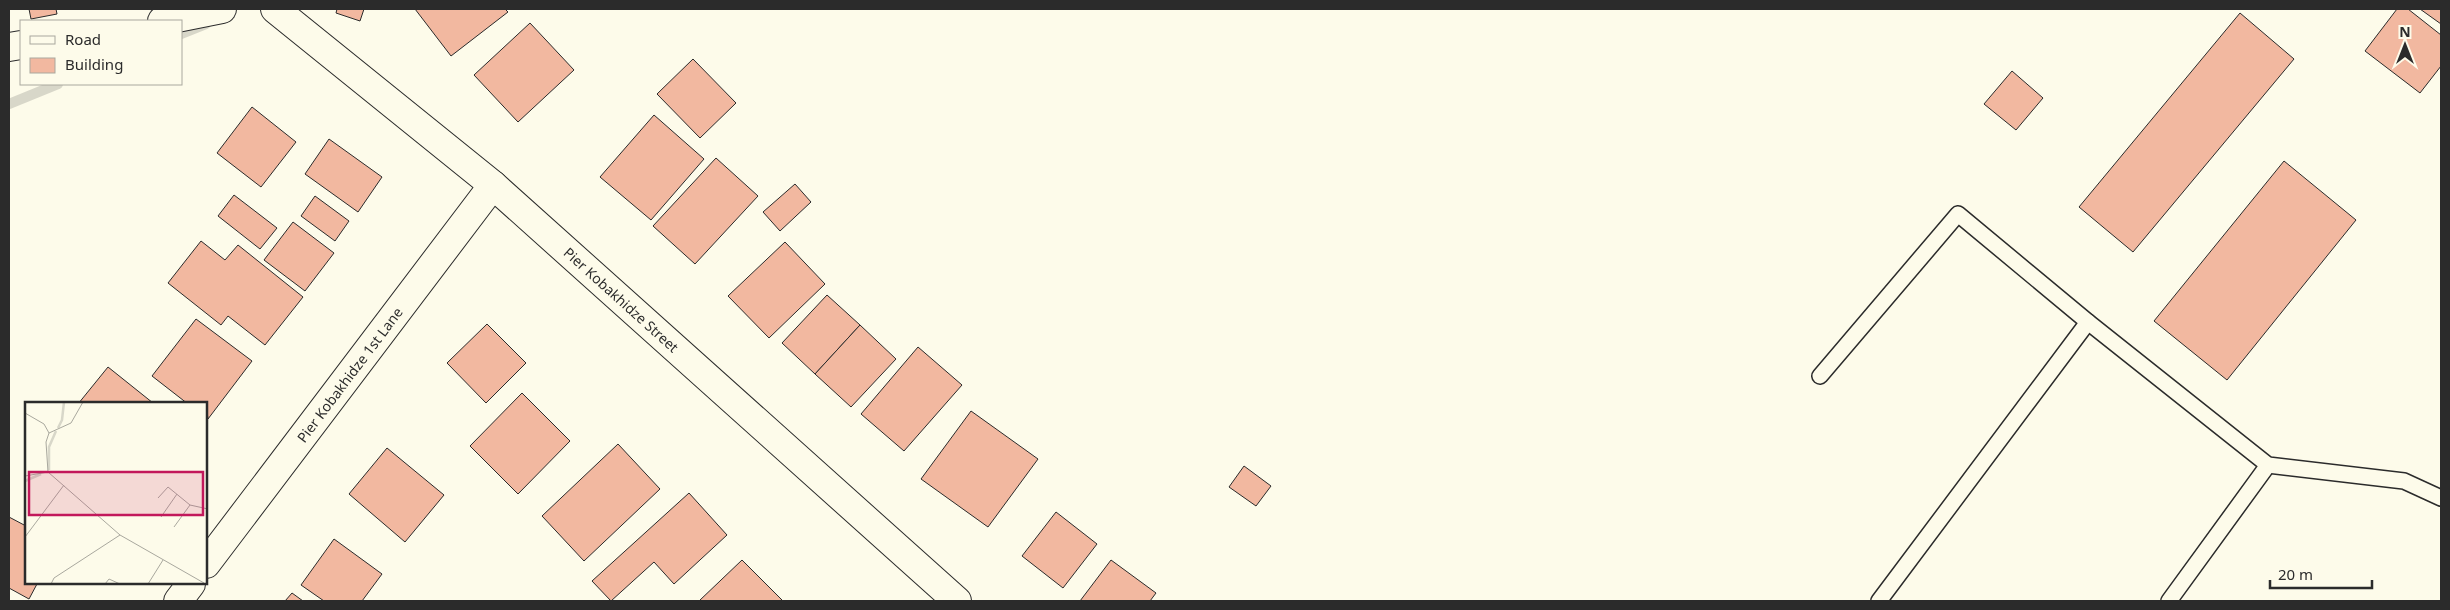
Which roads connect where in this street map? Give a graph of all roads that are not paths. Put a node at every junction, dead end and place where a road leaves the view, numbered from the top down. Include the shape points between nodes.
1 (222, 9) edge
2 (275, 9) edge
3 (167, 20) edge
4 (493, 185) junction
5 (2088, 322) junction
6 (1820, 376) dead end
7 (2268, 464) junction
8 (2441, 498) edge
9 (208, 561) edge
10 (191, 585) edge
11 (178, 601) edge
12 (957, 601) edge
13 (1879, 601) edge
14 (2169, 601) edge

1 - 3 street
2 - 4 street, Pier Kobakhidze Street
4 - 9 street, Pier Kobakhidze 1st Lane
4 - 12 street, Pier Kobakhidze Street
5 - 6 lane via 1958,214
5 - 7 lane
5 - 13 lane
7 - 8 lane via 2404,480
7 - 14 lane
10 - 11 street

